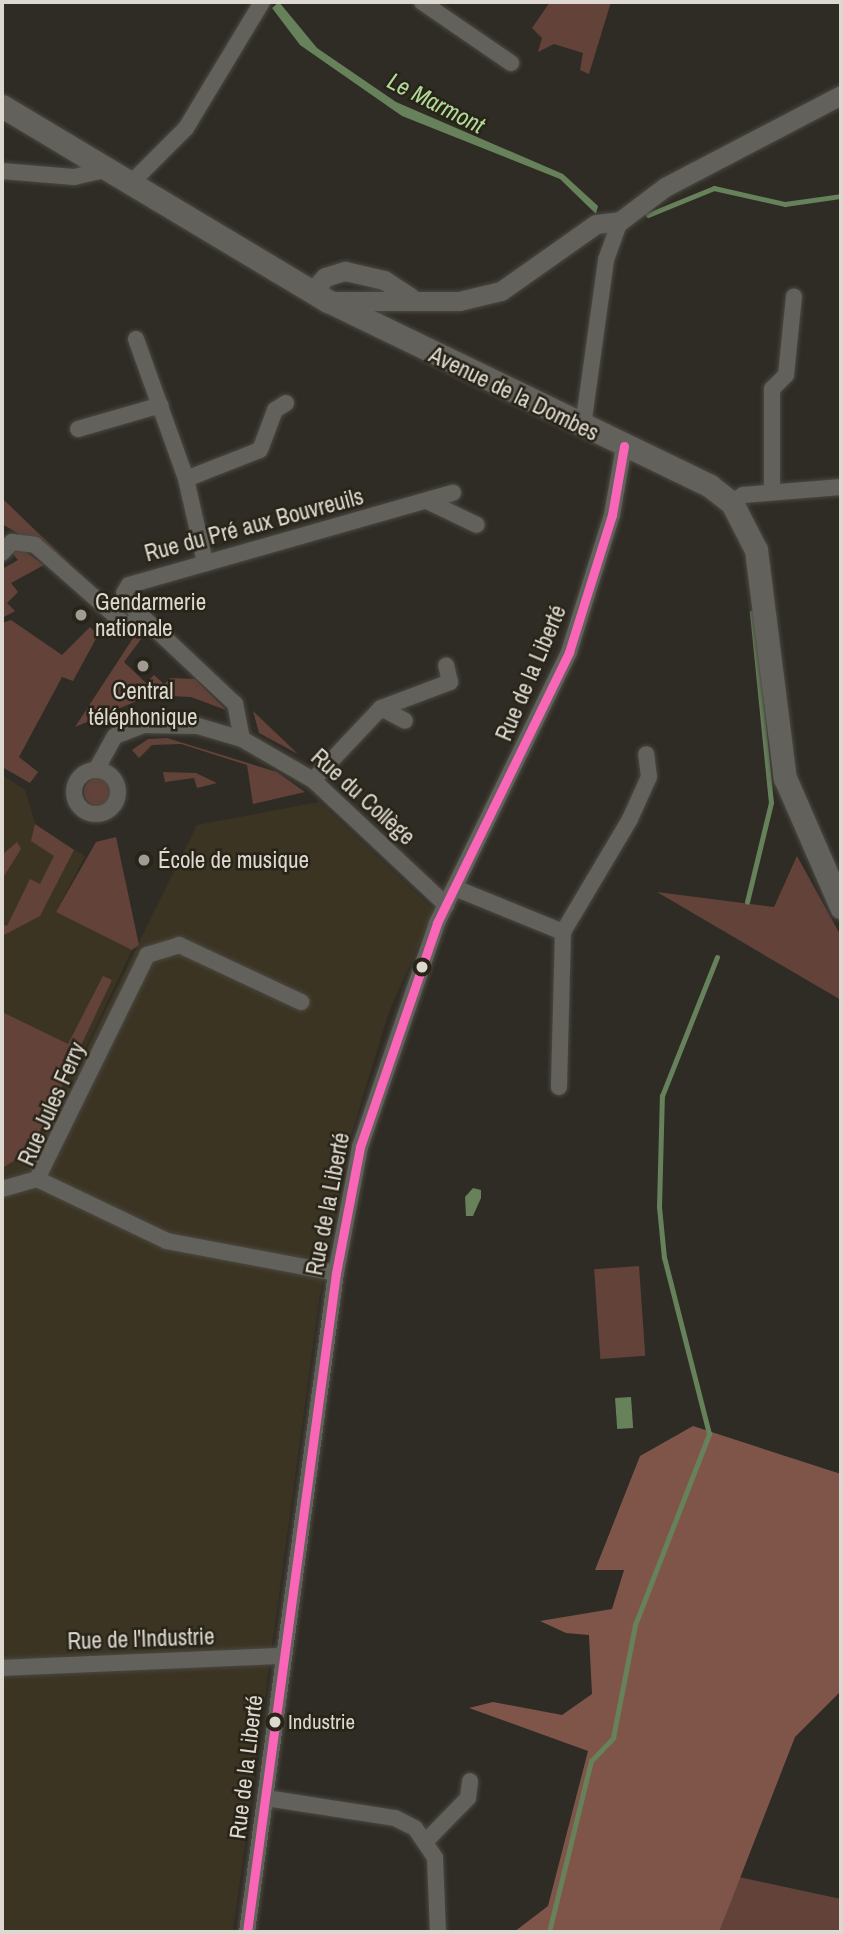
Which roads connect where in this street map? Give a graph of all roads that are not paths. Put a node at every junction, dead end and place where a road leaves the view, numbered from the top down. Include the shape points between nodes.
1 (262, 2) edge
2 (422, 2) edge
3 (511, 63) dead end
4 (841, 95) edge
5 (2, 106) edge
6 (110, 169) junction
7 (2, 170) edge
8 (131, 183) junction
9 (620, 221) junction
10 (321, 296) junction
11 (794, 296) dead end
12 (136, 339) dead end
13 (286, 403) dead end
14 (161, 405) junction
15 (583, 426) junction
16 (78, 429) dead end
17 (624, 446) junction
18 (186, 479) junction
19 (841, 488) edge
20 (772, 491) junction
21 (453, 493) dead end
22 (427, 500) junction
23 (732, 503) junction
24 (477, 525) dead end
25 (2, 552) edge
26 (205, 562) junction
27 (140, 615) junction
28 (446, 665) dead end
29 (381, 708) junction
30 (405, 721) dead end
31 (242, 739) junction
32 (646, 754) dead end
33 (96, 770) dead end
34 (313, 779) junction
35 (455, 888) junction
36 (446, 905) junction
37 (841, 907) edge
38 (563, 932) junction
39 (301, 1002) dead end
40 (559, 1087) dead end
41 (37, 1179) junction
42 (2, 1189) edge
43 (336, 1273) junction
44 (282, 1656) junction
45 (2, 1668) edge
46 (470, 1781) dead end
47 (266, 1798) junction
48 (427, 1840) junction
49 (247, 1932) edge
50 (438, 1932) edge

1 - 8 street via 186,128
2 - 3 street
4 - 9 street via 665,187
5 - 6 main road, Avenue de la Dombes
6 - 7 street via 74,177
6 - 8 main road, Avenue de la Dombes
8 - 10 main road, Avenue de la Dombes
9 - 10 street via 596,224 535,271 489,295 459,301
9 - 15 street via 606,260
10 - 15 main road, Avenue de la Dombes
11 - 20 street via 786,375 772,389
12 - 14 street
13 - 18 street via 275,410 260,450
14 - 16 street
14 - 18 street
15 - 17 main road, Avenue de la Dombes
17 - 23 main road, Avenue de la Dombes via 710,486
17 - 35 street, Rue de la Liberté via 612,515 569,652
18 - 26 street
19 - 20 street
20 - 23 street
21 - 22 street, Rue du Pré aux Bouvreuils
22 - 24 street
22 - 26 street, Rue du Pré aux Bouvreuils
23 - 37 main road, Avenue de la Dombes via 755,550 780,752 795,808
25 - 27 street via 12,542 35,545 128,627
26 - 27 street, Rue du Pré aux Bouvreuils via 129,584 124,593
27 - 31 street, Rue du Pré aux Bouvreuils via 234,704
28 - 29 street via 450,682
29 - 30 street
29 - 34 street
31 - 33 street, Rue du Collège via 198,726 142,725 115,736
31 - 34 street, Rue du Collège
32 - 38 street via 649,777 630,819
34 - 36 street, Rue du Collège
35 - 36 street, Rue de la Liberté
35 - 38 street
36 - 43 street, Rue de la Liberté via 360,1147
38 - 40 street
39 - 41 street, Rue Jules Ferry via 179,944 148,955
41 - 42 street
41 - 43 street, Rue Jules Ferry via 167,1241
43 - 44 street, Rue de la Liberté
44 - 45 street, Rue de l'Industrie
44 - 47 street, Rue de la Liberté
46 - 48 street via 468,1798
47 - 48 street via 394,1818
47 - 49 street, Rue de la Liberté
48 - 50 street via 435,1858

